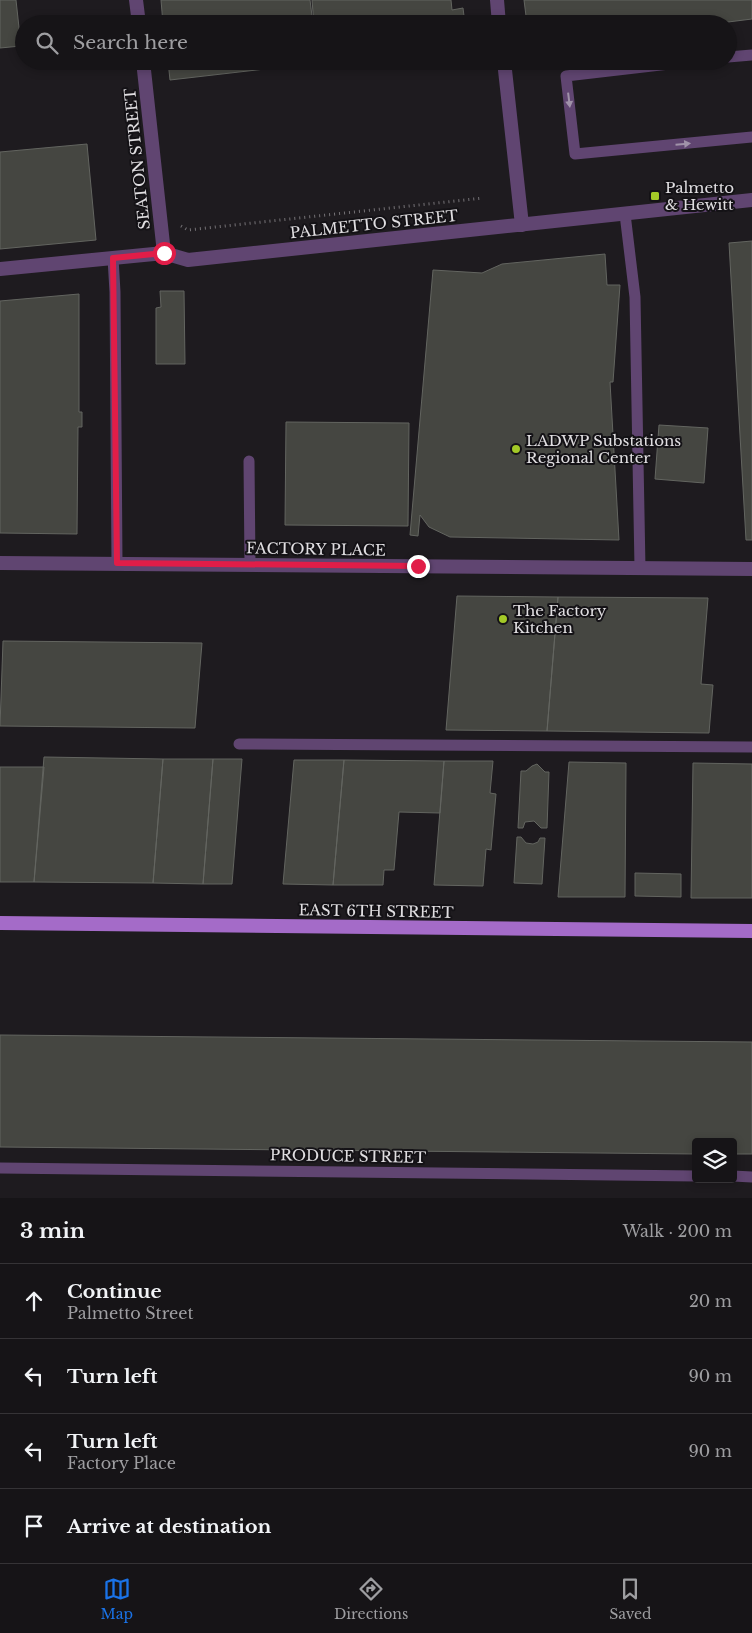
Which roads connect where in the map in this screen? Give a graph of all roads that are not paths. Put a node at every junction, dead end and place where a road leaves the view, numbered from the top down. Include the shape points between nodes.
1 (136, 0) edge
2 (497, 0) edge
3 (137, 15) edge
4 (498, 15) edge
5 (752, 54) edge
6 (737, 56) edge
7 (144, 70) edge
8 (505, 70) edge
9 (618, 70) edge
10 (752, 137) edge
11 (752, 200) edge
12 (625, 214) junction
13 (522, 225) junction
14 (164, 253) junction
15 (113, 258) junction
16 (0, 269) edge
17 (249, 461) dead end
18 (0, 563) edge
19 (117, 563) junction
20 (250, 565) junction
21 (640, 568) junction
22 (752, 569) edge
23 (239, 744) dead end
24 (752, 747) edge
25 (0, 923) edge
26 (752, 932) edge
27 (0, 1168) edge
28 (692, 1176) edge
29 (737, 1176) edge
30 (752, 1177) edge

1 - 3 street
2 - 4 street
5 - 6 lane
7 - 14 street, SEATON STREET
8 - 13 street
9 -> 10 lane via 566,76 576,154
11 - 12 street, PALMETTO STREET
12 - 13 street, PALMETTO STREET
12 - 21 lane via 635,297
13 - 14 street, PALMETTO STREET via 188,260
14 - 15 street, PALMETTO STREET
15 - 16 street, PALMETTO STREET
15 - 19 lane
17 - 20 lane
18 - 19 street, FACTORY PLACE
19 - 20 street, FACTORY PLACE
20 - 21 street, FACTORY PLACE
21 - 22 street, FACTORY PLACE
23 - 24 lane
25 - 26 main road, EAST 6TH STREET
27 - 28 lane, PRODUCE STREET
29 - 30 lane

